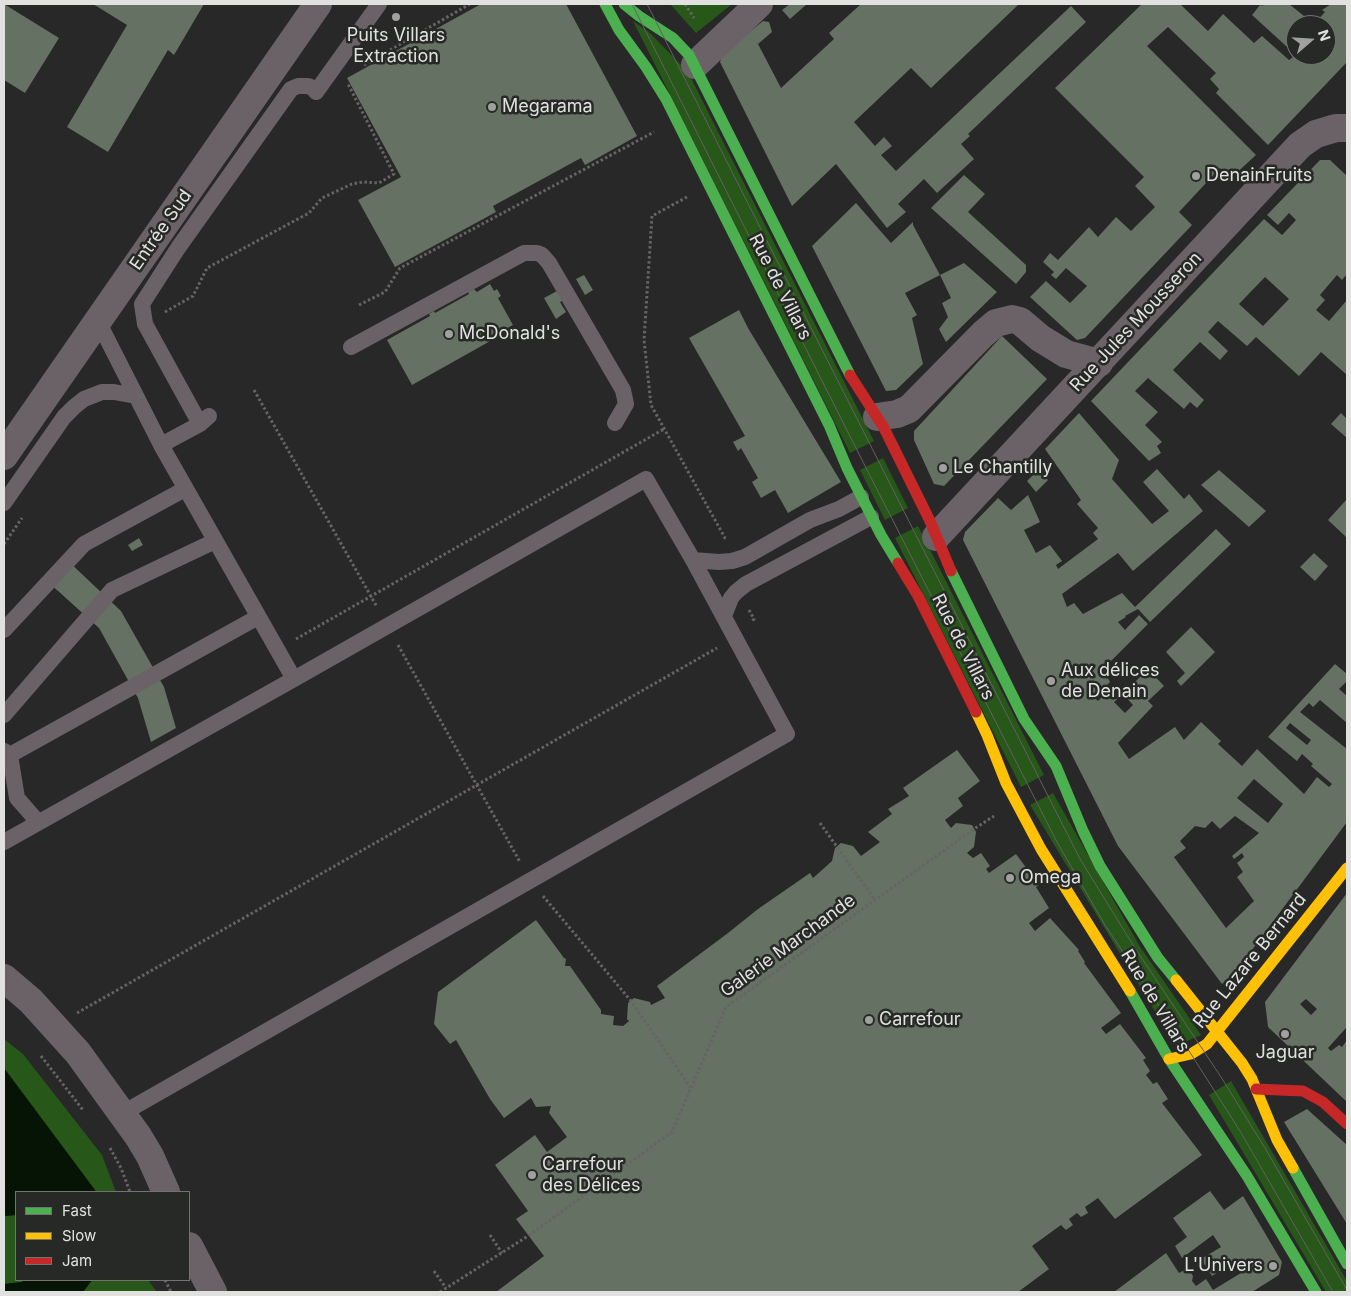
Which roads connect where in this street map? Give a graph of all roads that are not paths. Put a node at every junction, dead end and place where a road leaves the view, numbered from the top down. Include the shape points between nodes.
1 (318, 4) edge
2 (379, 4) edge
3 (605, 4) edge
4 (624, 4) edge
5 (759, 4) edge
6 (695, 65) junction
7 (233, 126) junction
8 (1347, 128) edge
9 (246, 153) junction
10 (98, 321) junction
11 (351, 347) dead end
12 (1099, 363) junction
13 (136, 396) junction
14 (877, 417) junction
15 (615, 423) dead end
16 (162, 445) junction
17 (4, 456) edge
18 (186, 489) junction
19 (861, 497) junction
20 (4, 503) edge
21 (872, 517) junction
22 (936, 537) junction
23 (215, 541) junction
24 (693, 560) junction
25 (724, 616) junction
26 (258, 617) junction
27 (4, 630) edge
28 (294, 679) junction
29 (4, 715) edge
30 (7, 753) edge
31 (38, 822) junction
32 (4, 842) edge
33 (1347, 868) edge
34 (4, 978) edge
35 (1217, 1032) junction
36 (1169, 1059) junction
37 (1256, 1089) junction
38 (123, 1113) junction
39 (1347, 1124) edge
40 (166, 1191) edge
41 (190, 1248) edge
42 (1347, 1264) edge
43 (1307, 1289) edge
44 (214, 1292) edge

1 - 7 street, Entrée Sud
2 - 9 lane via 316,92 308,86 291,90
3 - 19 street, Rue de Villars via 666,99 829,425
4 - 6 street, Rue de Villars via 680,43
5 - 6 street
6 - 14 street, Rue de Villars via 856,385
7 - 9 lane
7 - 10 street, Entrée Sud
8 - 12 street, Rue Jules Mousseron via 1316,134 1300,145
9 - 16 lane via 142,304 145,324 204,420
10 - 13 lane
10 - 17 street, Entrée Sud
11 - 15 lane via 524,253 537,253 549,263 623,390 626,404
12 - 14 street via 1066,354 1020,321 1012,319 996,323 983,334 909,409
12 - 22 street, Rue Jules Mousseron
13 - 16 lane
13 - 20 lane via 102,392 74,407 64,416
14 - 22 street, Rue de Villars
16 - 18 lane
18 - 23 lane
18 - 27 lane via 84,544
19 - 21 street, Rue de Villars
19 - 24 lane via 810,520 745,557 719,562
21 - 25 lane via 746,584 731,598
21 - 36 street, Rue de Villars via 918,596 1030,828
22 - 35 street, Rue de Villars via 1024,719 1056,766 1100,866 1158,958
23 - 26 lane
23 - 29 lane via 112,590
24 - 25 lane
24 - 28 lane via 646,479
25 - 38 lane via 788,734
26 - 28 lane
26 - 30 lane
28 - 31 lane
30 - 31 lane via 17,798
31 - 32 lane
33 - 35 street, Rue Lazare Bernard
34 - 38 street via 55,1026
35 - 36 street, Rue Lazare Bernard via 1191,1054
35 - 37 street, Rue de Villars via 1242,1064
36 - 43 street, Rue de Villars via 1247,1176
37 - 39 street via 1303,1091 1323,1102
37 - 42 street, Rue de Villars via 1277,1140
38 - 40 street via 150,1156
41 - 44 street

